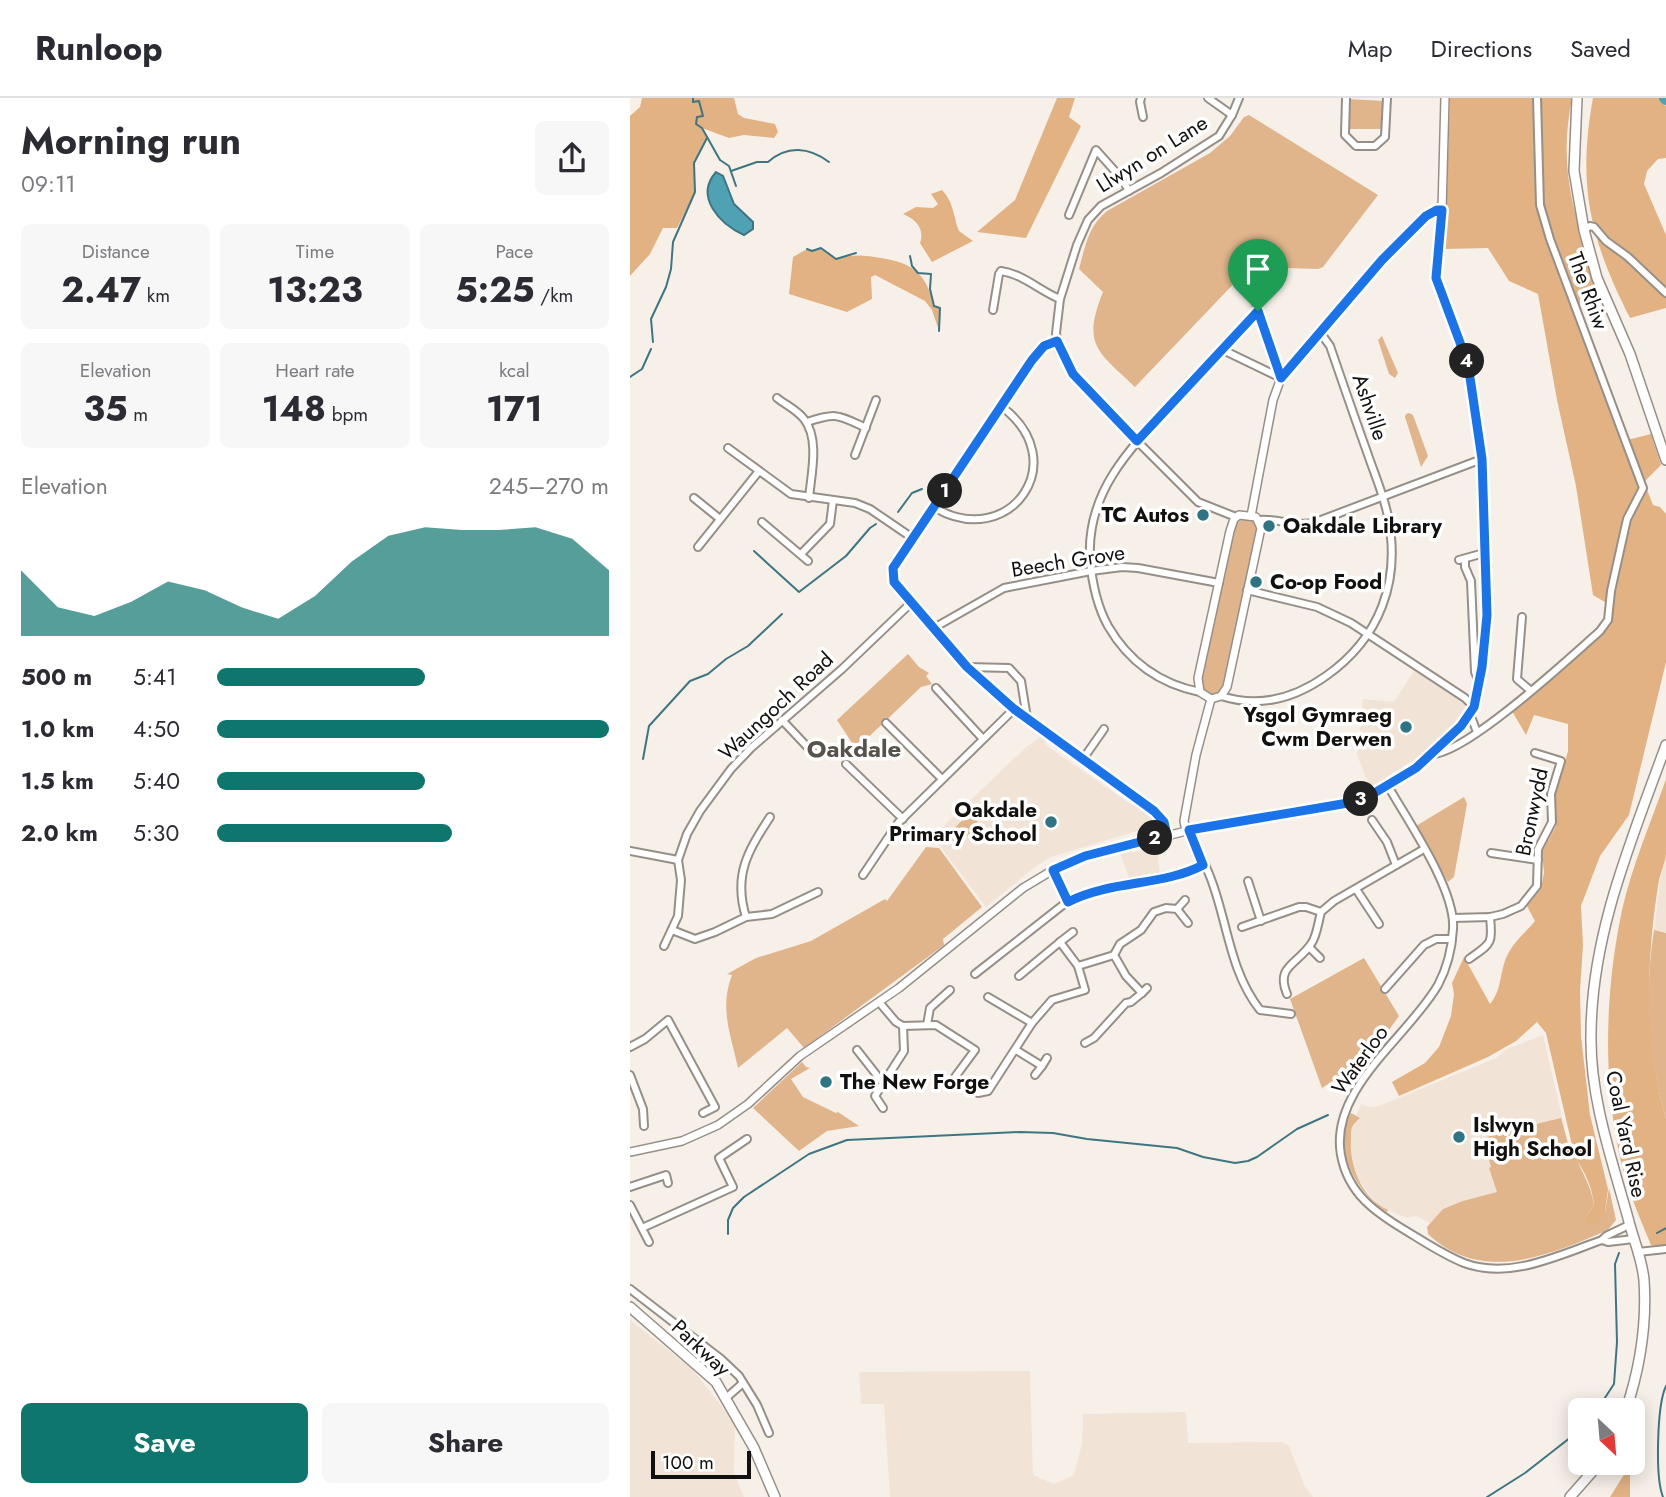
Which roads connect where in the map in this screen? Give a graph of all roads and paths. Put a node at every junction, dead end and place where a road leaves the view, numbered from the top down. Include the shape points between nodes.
1 (1141, 98) edge
2 (1208, 98) edge
3 (1239, 98) edge
4 (1346, 98) edge
5 (1387, 98) edge
6 (1445, 98) edge
7 (1537, 98) edge
8 (1577, 98) edge
9 (1232, 115) junction
10 (1143, 117) dead end
11 (1129, 191) junction
12 (1442, 210) junction
13 (1069, 215) dead end
14 (1584, 230) junction
15 (1248, 270) dead end
16 (1666, 293) edge
17 (1060, 299) junction
18 (993, 310) dead end
19 (1258, 311) junction
20 (1320, 332) junction
21 (1057, 341) junction
22 (1223, 350) junction
23 (1281, 378) junction
24 (777, 398) dead end
25 (876, 400) dead end
26 (1002, 407) junction
27 (807, 422) junction
28 (866, 428) junction
29 (1137, 441) junction
30 (728, 448) dead end
31 (855, 455) dead end
32 (1482, 459) junction
33 (1666, 460) edge
34 (759, 471) junction
35 (1382, 497) junction
36 (694, 498) dead end
37 (809, 498) junction
38 (832, 500) junction
39 (935, 508) junction
40 (1251, 516) junction
41 (1236, 517) junction
42 (720, 519) junction
43 (1259, 520) junction
44 (762, 522) dead end
45 (914, 539) junction
46 (698, 547) dead end
47 (1484, 553) junction
48 (801, 554) junction
49 (808, 561) dead end
50 (1091, 571) junction
51 (1219, 583) junction
52 (1247, 590) junction
53 (911, 603) junction
54 (1522, 617) dead end
55 (932, 629) junction
56 (1368, 633) junction
57 (967, 667) junction
58 (1480, 684) junction
59 (936, 688) dead end
60 (1531, 691) junction
61 (1200, 692) junction
62 (1221, 696) junction
63 (1211, 699) junction
64 (1014, 709) junction
65 (1472, 710) junction
66 (1027, 719) junction
67 (782, 720) junction
68 (886, 723) dead end
69 (1104, 729) dead end
70 (1477, 732) junction
71 (983, 739) junction
72 (1666, 745) edge
73 (1535, 753) dead end
74 (1432, 754) junction
75 (815, 755) dead end
76 (1083, 759) junction
77 (846, 764) dead end
78 (942, 779) junction
79 (1388, 786) junction
80 (770, 817) dead end
81 (903, 819) junction
82 (1372, 820) dead end
83 (1187, 830) junction
84 (1167, 835) junction
85 (1424, 849) junction
86 (630, 851) edge
87 (1491, 853) dead end
88 (678, 860) junction
89 (1538, 860) junction
90 (1203, 865) junction
91 (1396, 865) junction
92 (1053, 870) junction
93 (863, 875) dead end
94 (1248, 881) dead end
95 (1356, 889) junction
96 (818, 892) dead end
97 (1185, 900) dead end
98 (1068, 902) junction
99 (1177, 909) junction
100 (1321, 912) junction
101 (746, 917) junction
102 (1490, 917) junction
103 (1453, 918) junction
104 (1261, 920) junction
105 (1188, 923) dead end
106 (1379, 923) dead end
107 (1242, 927) dead end
108 (672, 930) junction
109 (1073, 932) dead end
110 (1452, 939) junction
111 (1060, 942) junction
112 (664, 946) dead end
113 (1309, 947) junction
114 (1114, 955) junction
115 (1320, 958) dead end
116 (1469, 958) dead end
117 (1079, 966) junction
118 (975, 974) dead end
119 (1019, 976) dead end
120 (1385, 989) dead end
121 (950, 990) dead end
122 (1287, 995) dead end
123 (988, 997) dead end
124 (879, 1002) junction
125 (663, 1012) dead end
126 (1291, 1014) dead end
127 (668, 1020) junction
128 (1032, 1023) junction
129 (927, 1025) junction
130 (903, 1026) junction
131 (1085, 1043) dead end
132 (630, 1047) edge
133 (857, 1049) dead end
134 (1016, 1050) junction
135 (1047, 1058) dead end
136 (1042, 1066) junction
137 (630, 1074) edge
138 (1035, 1074) dead end
139 (884, 1083) junction
140 (883, 1108) dead end
141 (703, 1113) dead end
142 (644, 1125) dead end
143 (747, 1139) dead end
144 (630, 1152) edge
145 (668, 1182) dead end
146 (630, 1187) edge
147 (630, 1205) edge
148 (1629, 1224) junction
149 (642, 1227) junction
150 (1634, 1239) junction
151 (1602, 1240) junction
152 (649, 1242) dead end
153 (1666, 1249) edge
154 (1639, 1252) junction
155 (630, 1289) edge
156 (630, 1307) edge
157 (743, 1383) junction
158 (726, 1398) junction
159 (1630, 1398) edge
160 (769, 1433) dead end
161 (1589, 1475) edge
162 (775, 1497) edge
163 (1570, 1497) edge

1 - 10 street
2 - 9 street
3 - 9 street, Llwyn on Lane
4 - 5 street via 1345,135 1356,146 1375,146 1385,137
6 - 12 street
7 - 60 street, The Rhiw via 1540,205 1643,488 1627,519 1608,620
8 - 14 main road via 1574,171
9 - 11 street, Llwyn on Lane via 1219,136
11 - 13 street via 1096,150
11 - 17 street, Llwyn on Lane via 1101,206 1088,220
12 - 20 street via 1426,216
12 - 32 street via 1436,278 1468,364
14 - 16 street via 1594,227
14 - 33 main road via 1597,278 1630,354
15 - 19 street
17 - 18 street via 1001,271
17 - 21 street, Llwyn on Lane
19 - 22 street
19 - 23 street
20 - 23 street
20 - 35 street, Ashville via 1330,346
21 - 26 street via 1038,352
21 - 29 street, Llwyn on Lane via 1073,374
22 - 23 street
22 - 29 street
23 - 40 street
24 - 27 street
25 - 28 street
26 - 39 street
26 - 39 street via 1023,427 1032,447 1034,468 1022,495 1001,513 973,522
27 - 28 street via 839,416
27 - 37 street via 813,452
28 - 31 street
29 - 41 street, Llwyn on Lane via 1198,502
29 - 50 street via 1116,467 1099,500 1091,530
30 - 34 street
32 - 35 street
32 - 47 street
34 - 37 street via 791,494
34 - 42 street
35 - 43 street via 1306,524
35 - 56 street, Ashville via 1391,530 1391,576 1383,608
36 - 42 street
37 - 38 street
38 - 45 street via 870,509
38 - 48 street via 830,524
39 - 45 street
40 - 41 street
40 - 43 street
41 - 51 street
42 - 46 street
43 - 52 street
44 - 48 street
45 - 53 street via 893,568 894,582
47 - 58 street via 1487,615
47 - 58 street via 1462,560 1471,580 1475,671
48 - 49 street
50 - 51 street, Beech Grove via 1138,568
50 - 55 street, Beech Grove via 1004,589
50 - 61 street via 1104,618 1127,652 1169,683
51 - 61 street via 1198,678
52 - 56 street via 1318,607
52 - 62 street via 1227,687
53 - 55 street
53 - 67 street, Waungoch Road
54 - 60 street via 1517,679
55 - 57 street
56 - 62 street, Ashville via 1338,666 1300,692 1265,701
56 - 65 street via 1465,698
57 - 64 street
57 - 66 street via 1009,668 1021,681
58 - 65 street
59 - 71 street
60 - 70 street
61 - 63 street
62 - 63 street
63 - 83 street via 1196,755 1184,821
64 - 66 street
64 - 71 street
65 - 70 street
65 - 74 street
66 - 76 street
67 - 75 street
67 - 88 street, Waungoch Road via 713,793 687,834
68 - 78 street
69 - 76 street
70 - 74 street
71 - 78 street
72 - 148 main road, Coal Yard Rise via 1611,900 1597,964 1591,1037 1597,1095
73 - 89 street, Bronwydd via 1561,761 1551,794 1552,822 1538,849
74 - 79 street
76 - 84 street via 1154,811 1164,822
77 - 81 street
78 - 81 street
79 - 83 street via 1348,803
79 - 85 street, Waterloo
80 - 101 street via 743,868 741,901
81 - 93 street
82 - 91 street
83 - 84 street
83 - 90 street
84 - 92 street via 1085,856
85 - 91 street
85 - 103 street, Waterloo via 1445,886
86 - 88 street
87 - 89 street
88 - 108 street, Waungoch Road via 680,900
89 - 102 street, Bronwydd via 1537,886 1521,906
90 - 98 street via 1184,873 1108,887
90 - 126 street via 1211,878 1237,969 1252,1000 1260,1010
91 - 95 street
92 - 98 street
92 - 124 street via 1023,888
94 - 104 street
95 - 100 street
95 - 106 street
96 - 101 street via 772,914
97 - 99 street
98 - 118 street
99 - 105 street
99 - 114 street via 1154,912 1141,930 1119,944
100 - 104 street via 1299,907
100 - 113 street
101 - 108 street via 695,939
102 - 103 street, Bronwydd
102 - 116 street via 1488,945
103 - 110 street, Waterloo
104 - 107 street
108 - 112 street, Waungoch Road
109 - 111 street
110 - 120 street via 1424,945
110 - 151 street, Waterloo via 1437,986 1347,1106 1340,1135 1348,1178 1378,1213 1452,1258 1478,1267 1511,1268
111 - 117 street
111 - 119 street
113 - 115 street
113 - 122 street via 1285,971
114 - 117 street
114 - 131 street via 1126,975 1144,990
117 - 128 street via 1085,990 1052,1000
121 - 129 street via 930,1008
123 - 128 street
124 - 130 street
124 - 144 street via 800,1056 718,1125 682,1140
125 - 127 street
127 - 132 street
127 - 141 street via 718,1107
128 - 134 street
129 - 130 street
129 - 134 street via 975,1050 955,1077 978,1093 988,1091
130 - 139 street via 904,1051
133 - 139 street
134 - 136 street
135 - 136 street
136 - 138 street
137 - 142 street
139 - 140 street via 875,1096
143 - 149 street via 719,1158 733,1187
145 - 146 street via 666,1175
147 - 149 street
148 - 150 main road, Coal Yard Rise
148 - 151 street, Waterloo
149 - 152 street
150 - 151 street, Waterloo
150 - 154 main road, Coal Yard Rise
153 - 154 street
154 - 159 main road, Coal Yard Rise via 1644,1334
155 - 157 street via 721,1359
156 - 158 main road, Parkway via 716,1382
157 - 158 street
157 - 160 street
158 - 162 main road, Parkway
161 - 163 main road

